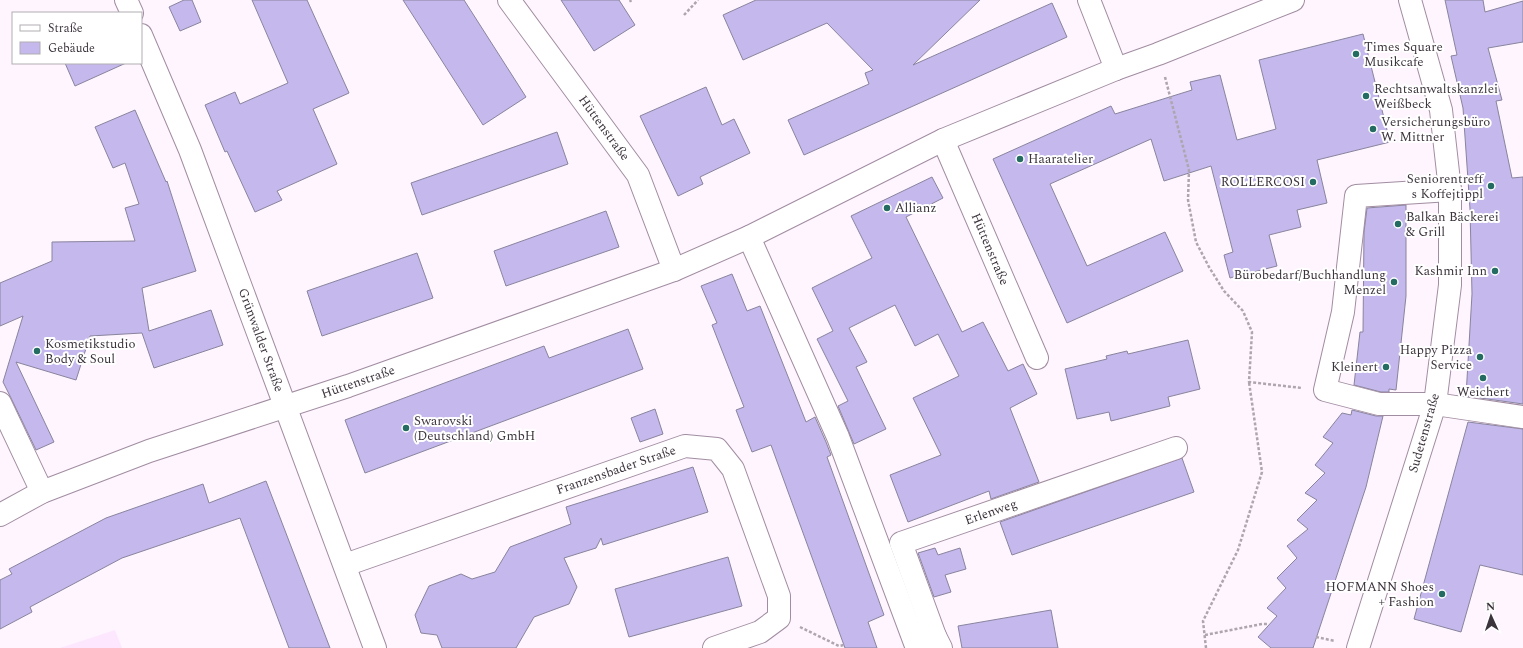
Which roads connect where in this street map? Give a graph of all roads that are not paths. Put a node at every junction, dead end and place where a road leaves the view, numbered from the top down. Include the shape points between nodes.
1 (126, 0) edge
2 (509, 0) edge
3 (1090, 0) edge
4 (1293, 0) edge
5 (1410, 0) edge
6 (132, 12) edge
7 (142, 36) edge
8 (1116, 69) junction
9 (943, 140) junction
10 (1450, 190) junction
11 (749, 237) junction
12 (674, 270) junction
13 (1037, 358) dead end
14 (0, 403) edge
15 (1435, 404) junction
16 (286, 407) junction
17 (1523, 417) edge
18 (1176, 448) dead end
19 (42, 492) junction
20 (0, 515) edge
21 (345, 565) junction
22 (938, 642) edge
23 (374, 648) edge
24 (714, 648) edge
25 (1360, 648) edge

1 - 6 street
2 - 12 street, Hüttenstraße via 638,175
3 - 8 street
4 - 8 street, Hüttenstraße
5 - 10 street, Sudetenstraße via 1441,110
7 - 16 street, Grünwalder Straße via 190,150
8 - 9 street, Hüttenstraße
9 - 11 street, Hüttenstraße
9 - 13 street, Hüttenstraße
10 - 15 street, Sudetenstraße via 1450,285
10 - 15 street via 1356,196 1343,312 1324,390 1379,404
11 - 12 street, Hüttenstraße
11 - 22 street, Erlenweg via 839,440 915,643
12 - 16 street, Hüttenstraße
14 - 19 street
15 - 17 street
15 - 25 street, Sudetenstraße
16 - 19 street, Hüttenstraße via 149,451
16 - 21 street, Grünwalder Straße
18 - 22 street, Erlenweg via 901,543
19 - 20 street, Hüttenstraße
21 - 23 street, Grünwalder Straße
21 - 24 street, Franzensbader Straße via 685,446 717,449 733,469 779,596 779,618 760,632

